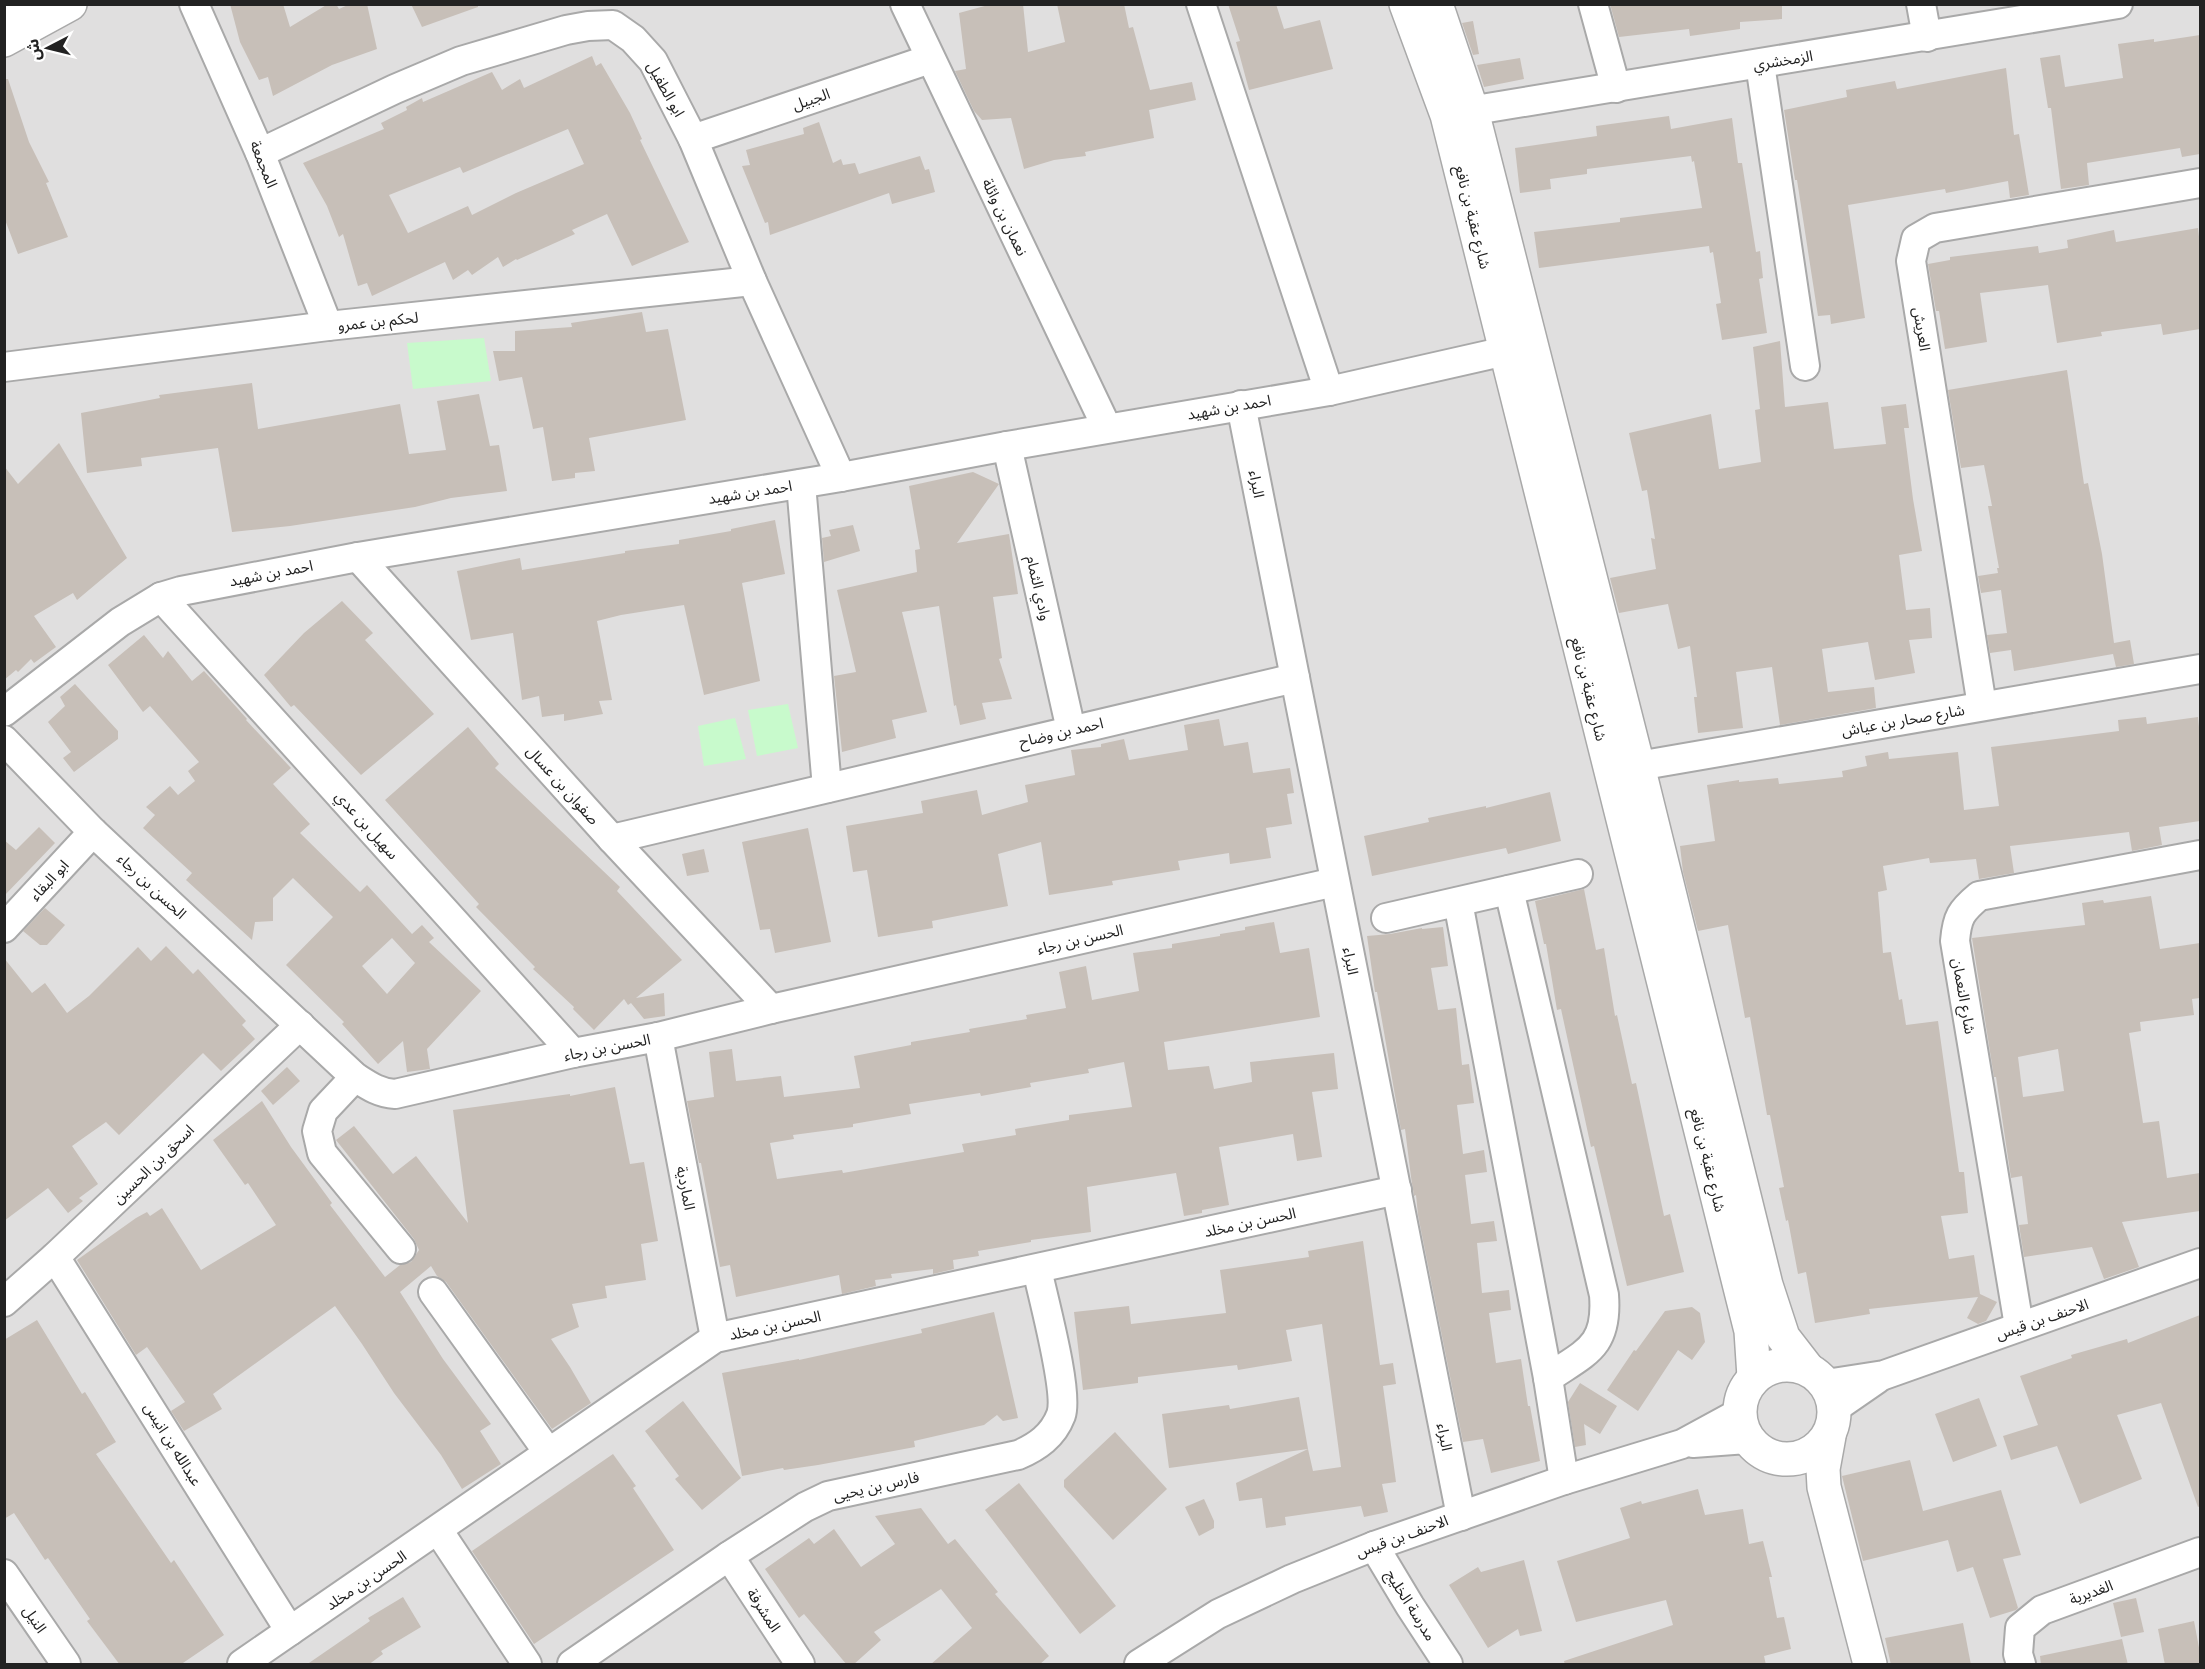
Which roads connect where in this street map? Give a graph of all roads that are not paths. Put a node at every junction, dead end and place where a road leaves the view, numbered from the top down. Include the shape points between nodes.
1 (21, 4) edge
2 (70, 4) edge
3 (194, 4) edge
4 (905, 4) edge
5 (1201, 4) edge
6 (1406, 4) edge
7 (1436, 4) edge
8 (1593, 4) edge
9 (1921, 4) edge
10 (2111, 5) edge
11 (4, 14) edge
12 (1927, 37) junction
13 (4, 40) edge
14 (930, 58) junction
15 (1760, 64) junction
16 (1616, 88) junction
17 (1460, 113) junction
18 (693, 139) junction
19 (260, 153) junction
20 (2200, 183) edge
21 (752, 281) junction
22 (328, 326) junction
23 (1518, 348) junction
24 (1805, 366) dead end
25 (4, 367) edge
26 (1329, 391) junction
27 (1241, 405) junction
28 (1107, 428) junction
29 (1007, 446) junction
30 (842, 477) junction
31 (801, 484) junction
32 (358, 557) junction
33 (161, 597) junction
34 (2200, 669) edge
35 (1295, 678) junction
36 (1982, 706) junction
37 (4, 712) edge
38 (1071, 729) junction
39 (4, 740) edge
40 (1622, 763) junction
41 (827, 788) junction
42 (93, 832) junction
43 (612, 839) junction
44 (2200, 855) edge
45 (1578, 874) dead end
46 (1335, 882) junction
47 (1509, 890) junction
48 (1458, 902) junction
49 (1386, 918) dead end
50 (4, 928) edge
51 (771, 1009) junction
52 (300, 1025) junction
53 (658, 1037) junction
54 (573, 1053) junction
55 (355, 1077) junction
56 (1396, 1190) junction
57 (401, 1249) dead end
58 (55, 1257) junction
59 (2200, 1263) edge
60 (1037, 1269) junction
61 (433, 1292) dead end
62 (4, 1302) edge
63 (2019, 1326) junction
64 (715, 1338) junction
65 (1754, 1377) junction
66 (1548, 1378) junction
67 (1824, 1399) junction
68 (1743, 1426) junction
69 (548, 1452) junction
70 (1780, 1460) junction
71 (1564, 1480) junction
72 (1461, 1516) junction
73 (438, 1530) junction
74 (1374, 1546) junction
75 (2200, 1552) edge
76 (729, 1556) junction
77 (4, 1574) edge
78 (290, 1631) junction
79 (66, 1665) edge
80 (242, 1665) edge
81 (527, 1665) edge
82 (572, 1665) edge
83 (800, 1665) edge
84 (1139, 1665) edge
85 (1448, 1665) edge
86 (1848, 1665) edge
87 (1870, 1665) edge
88 (2021, 1665) edge

1 - 11 street
2 - 13 street
3 - 19 street, المجمعة
4 - 14 street, نعمان بن وائلة
5 - 26 street
6 - 17 street, شارع عقبة بن نافع
7 - 17 street, شارع عقبة بن نافع
8 - 16 street
9 - 12 street
10 - 12 street, الزمخشري
12 - 15 street, الزمخشري
14 - 18 street, الجبيل
14 - 28 street, نعمان بن وائلة
15 - 16 street, الزمخشري
15 - 24 street
16 - 17 street, الزمخشري
17 - 23 street, شارع عقبة بن نافع
18 - 19 street, ابو الطفيل via 653,61 633,39 613,25 605,25 566,30 461,61
18 - 21 street, ابو الطفيل
19 - 22 street, المجمعة
20 - 36 street, العريش via 1935,228 1916,239 1911,261
21 - 22 street, لحكم بن عمرو
21 - 30 street, ابو الطفيل
22 - 25 street, لحكم بن عمرو
23 - 26 street, احمد بن شهيد
23 - 40 street, شارع عقبة بن نافع
26 - 27 street, احمد بن شهيد
27 - 28 street, احمد بن شهيد
27 - 35 street, البراء
28 - 29 street, احمد بن شهيد
29 - 30 street, احمد بن شهيد
29 - 38 street, وادي الثمام
30 - 31 street, احمد بن شهيد
31 - 32 street, احمد بن شهيد
31 - 41 street
32 - 33 street, احمد بن شهيد
32 - 43 street, صفوان بن عسال
33 - 37 street, احمد بن شهيد via 120,622
33 - 54 street, سهيل بن عدي
34 - 36 street, شارع صحار بن عياش
35 - 38 street, احمد بن وضاح
35 - 46 street, البراء
36 - 40 street, شارع صحار بن عياش
38 - 41 street, احمد بن وضاح
39 - 42 street, الحسن بن رجاء
40 - 65 street, شارع عقبة بن نافع via 1751,1331
40 - 67 street, شارع عقبة بن نافع via 1766,1285 1783,1337
41 - 43 street, احمد بن وضاح
42 - 50 street, ابو البقاء
42 - 52 street, الحسن بن رجاء
43 - 51 street, صفوان بن عسال
44 - 63 street, شارع النعمان via 1979,896 1964,909 1957,923 1955,941
45 - 47 street
46 - 51 street, الحسن بن رجاء
46 - 56 street, البراء
47 - 48 street
47 - 66 street via 1606,1314 1603,1331 1593,1348
48 - 49 street
48 - 66 street
51 - 53 street, الحسن بن رجاء
52 - 55 street, الحسن بن رجاء
52 - 58 street, اسحق بن الحسين
53 - 54 street, الحسن بن رجاء
53 - 64 street, الماردية
54 - 55 street, الحسن بن رجاء via 396,1094 377,1091
55 - 57 street via 323,1111 317,1131 322,1153
56 - 60 street, الحسن بن مخلد
56 - 72 street, البراء
58 - 62 street, اسحق بن الحسين
58 - 78 street, عبدالله بن انيس
59 - 63 street, الاحنف بن قيس
60 - 64 street, الحسن بن مخلد
60 - 76 street, فارس بن يحيى via 1063,1392 1061,1414 1038,1446 1018,1455 828,1496
61 - 69 street
63 - 67 street, الاحنف بن قيس
64 - 69 street, الحسن بن مخلد
65 - 67 street via 1770,1367 1789,1364
65 - 68 street via 1741,1400
66 - 71 street
67 - 70 street via 1816,1451 1799,1459
67 - 87 street via 1824,1487
68 - 70 street via 1761,1453
68 - 71 street, الاحنف بن قيس
69 - 73 street, الحسن بن مخلد
70 - 86 street via 1800,1481 1811,1509
71 - 72 street, الاحنف بن قيس
72 - 74 street, الاحنف بن قيس
73 - 78 street, الحسن بن مخلد
73 - 81 street
74 - 84 street, الاحنف بن قيس via 1218,1614
74 - 85 street, مدرسة الخليج
75 - 88 street, الغديرية via 2042,1610 2020,1629
76 - 82 street, فارس بن يحيى
76 - 83 street, المشرفة
77 - 79 street, النيل
78 - 80 street, الحسن بن مخلد

